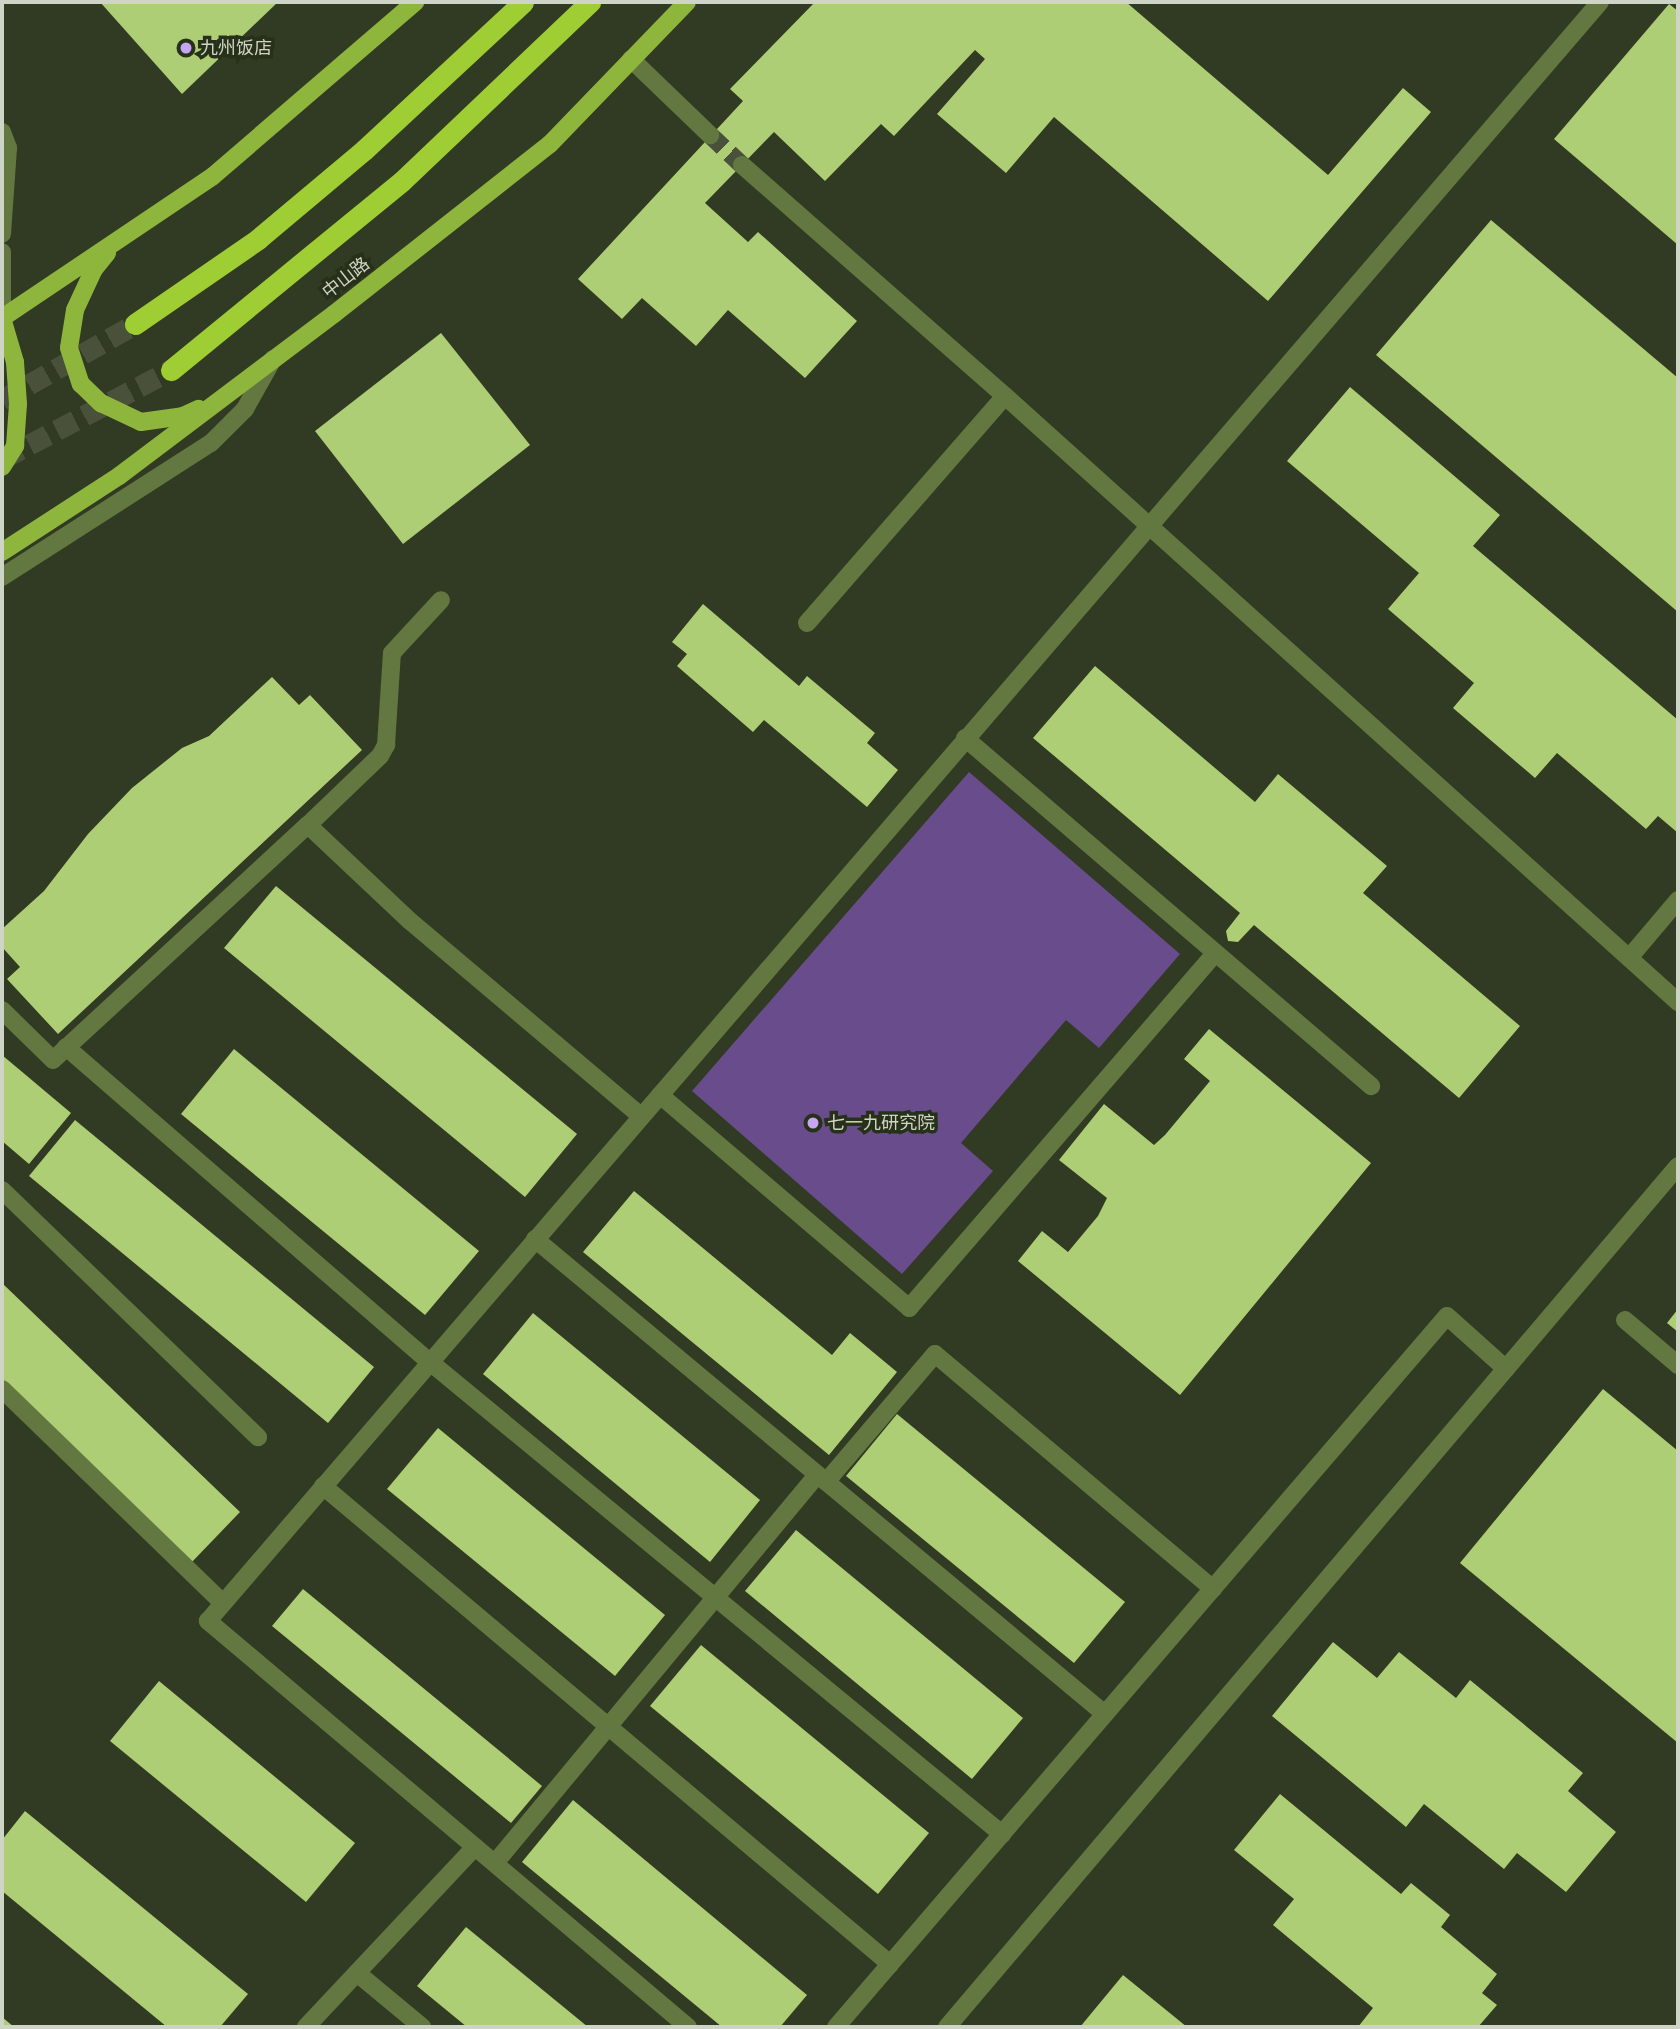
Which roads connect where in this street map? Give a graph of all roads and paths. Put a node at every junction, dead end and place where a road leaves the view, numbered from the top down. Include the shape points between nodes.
1 (415, 2) edge
2 (523, 2) edge
3 (590, 2) edge
4 (687, 2) edge
5 (1600, 2) edge
6 (631, 59) junction
7 (2, 132) edge
8 (710, 135) tunnel mouth
9 (742, 165) tunnel mouth
10 (2, 234) edge
11 (118, 240) junction
12 (2, 252) edge
13 (2, 318) edge
14 (135, 324) tunnel mouth
15 (274, 357) junction
16 (171, 370) tunnel mouth
17 (1005, 396) junction
18 (220, 399) junction
19 (2, 467) edge
20 (1148, 526) junction
21 (2, 552) edge
22 (2, 577) edge
23 (441, 600) dead end
24 (807, 623) dead end
25 (965, 738) junction
26 (308, 825) junction
27 (1678, 900) edge
28 (1215, 953) junction
29 (1629, 958) junction
30 (1678, 1002) edge
31 (2, 1010) edge
32 (66, 1047) junction
33 (1370, 1086) dead end
34 (660, 1094) junction
35 (641, 1116) junction
36 (1678, 1166) edge
37 (2, 1190) edge
38 (535, 1239) junction
39 (1625, 1320) dead end
40 (430, 1362) junction
41 (1678, 1365) edge
42 (1506, 1368) junction
43 (2, 1389) edge
44 (258, 1437) dead end
45 (822, 1478) junction
46 (323, 1486) junction
47 (1213, 1589) junction
48 (715, 1597) junction
49 (222, 1602) junction
50 (1105, 1714) junction
51 (608, 1727) junction
52 (1002, 1834) junction
53 (475, 1847) junction
54 (495, 1863) junction
55 (890, 1964) junction
56 (357, 1973) junction
57 (306, 2027) edge
58 (422, 2027) edge
59 (688, 2027) edge
60 (836, 2027) edge
61 (947, 2027) edge

1 - 11 main road via 213,176
2 - 14 highway via 364,150 258,239
3 - 16 highway via 402,181
4 - 6 main road, 中山路
5 - 20 street
6 - 8 street
6 - 15 main road, 中山路 via 550,144
7 - 10 street via 8,148
9 - 17 street
11 - 13 main road
11 - 18 main road via 94,269 75,310 69,348 81,384 101,403 141,422 183,416
12 - 13 street
13 - 19 main road via 15,362 18,404 15,446
15 - 18 main road, 中山路
15 - 22 street via 245,409 211,443
17 - 20 street
17 - 24 street
18 - 21 main road, 中山路 via 119,476
20 - 25 street
20 - 29 street
23 - 26 street via 392,653 386,745 380,756
25 - 28 street
25 - 34 street
26 - 32 street
26 - 35 street via 410,921
27 - 29 street
28 - 33 street
28 - 34 street via 908,1308
29 - 30 street
31 - 32 street via 53,1060
32 - 40 street
34 - 35 street
35 - 38 street
36 - 42 street
37 - 44 street
38 - 40 street
38 - 45 street
39 - 41 street
40 - 46 street
40 - 48 street
42 - 47 street via 1447,1316
42 - 61 street
43 - 49 street
45 - 47 street via 935,1354
45 - 48 street
45 - 50 street
46 - 49 street
46 - 51 street
47 - 50 street
48 - 51 street
48 - 52 street
49 - 53 street via 208,1620
50 - 52 street
51 - 54 street
51 - 55 street
52 - 55 street
53 - 54 street
53 - 56 street
54 - 59 street
55 - 60 street
56 - 57 street
56 - 58 street

